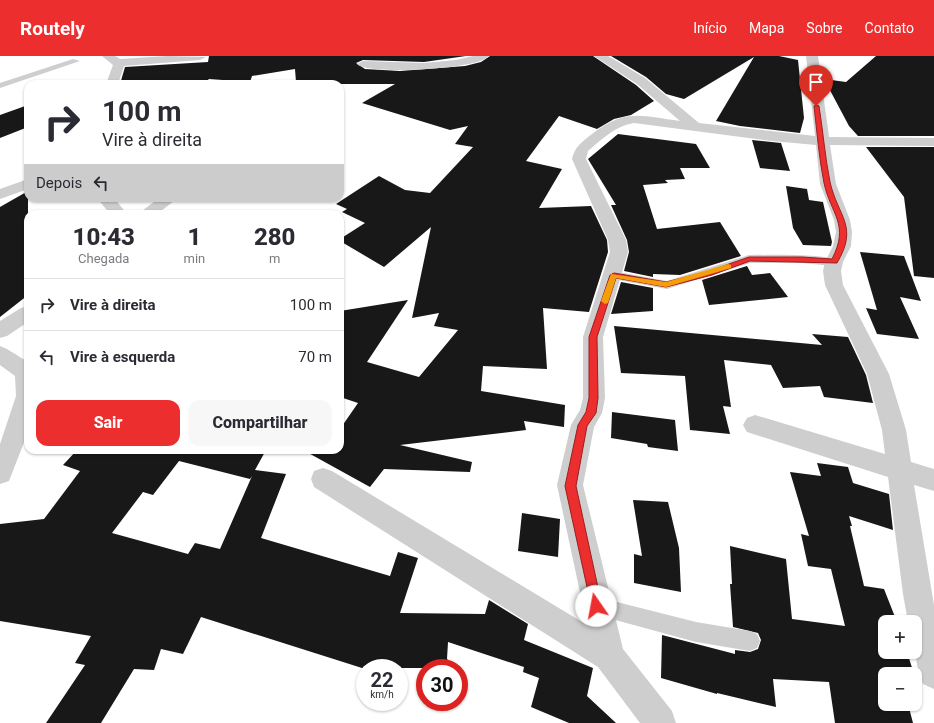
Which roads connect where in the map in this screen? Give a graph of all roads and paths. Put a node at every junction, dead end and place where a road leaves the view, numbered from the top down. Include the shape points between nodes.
1 (108, 56) edge
2 (483, 56) edge
3 (600, 56) edge
4 (812, 56) edge
5 (200, 57) edge
6 (76, 61) dead end
7 (118, 63) junction
8 (363, 64) dead end
9 (114, 80) edge
10 (0, 86) edge
11 (694, 126) junction
12 (822, 141) junction
13 (934, 142) edge
14 (24, 185) edge
15 (0, 194) edge
16 (108, 202) edge
17 (164, 202) edge
18 (116, 210) edge
19 (152, 210) edge
20 (834, 262) junction
21 (614, 275) junction
22 (24, 316) edge
23 (0, 331) edge
24 (0, 354) edge
25 (24, 371) edge
26 (24, 419) edge
27 (755, 425) dead end
28 (898, 468) junction
29 (0, 473) edge
30 (323, 479) dead end
31 (934, 480) edge
32 (596, 606) junction
33 (750, 641) dead end
34 (609, 656) junction
35 (934, 673) edge
36 (660, 723) edge

1 - 7 street
2 - 8 street via 437,65
3 - 11 street via 641,81
4 - 12 street
5 - 7 street
6 - 10 lane
7 - 9 street
11 - 12 street
11 - 21 street via 634,119 621,120 581,149 579,159 617,240 619,252
12 - 13 street
12 - 20 street via 828,184 844,232 842,246
14 - 15 street
16 - 18 street
17 - 19 street
20 - 21 lane via 749,259 666,285
20 - 28 street via 834,285 878,374 894,430
21 - 32 street via 593,337 594,398 591,413 583,425 570,486
22 - 23 street
24 - 25 street
26 - 29 street
27 - 28 street
28 - 31 street
28 - 35 street via 917,594
30 - 34 street
32 - 33 lane via 696,632
32 - 34 street
34 - 36 street

